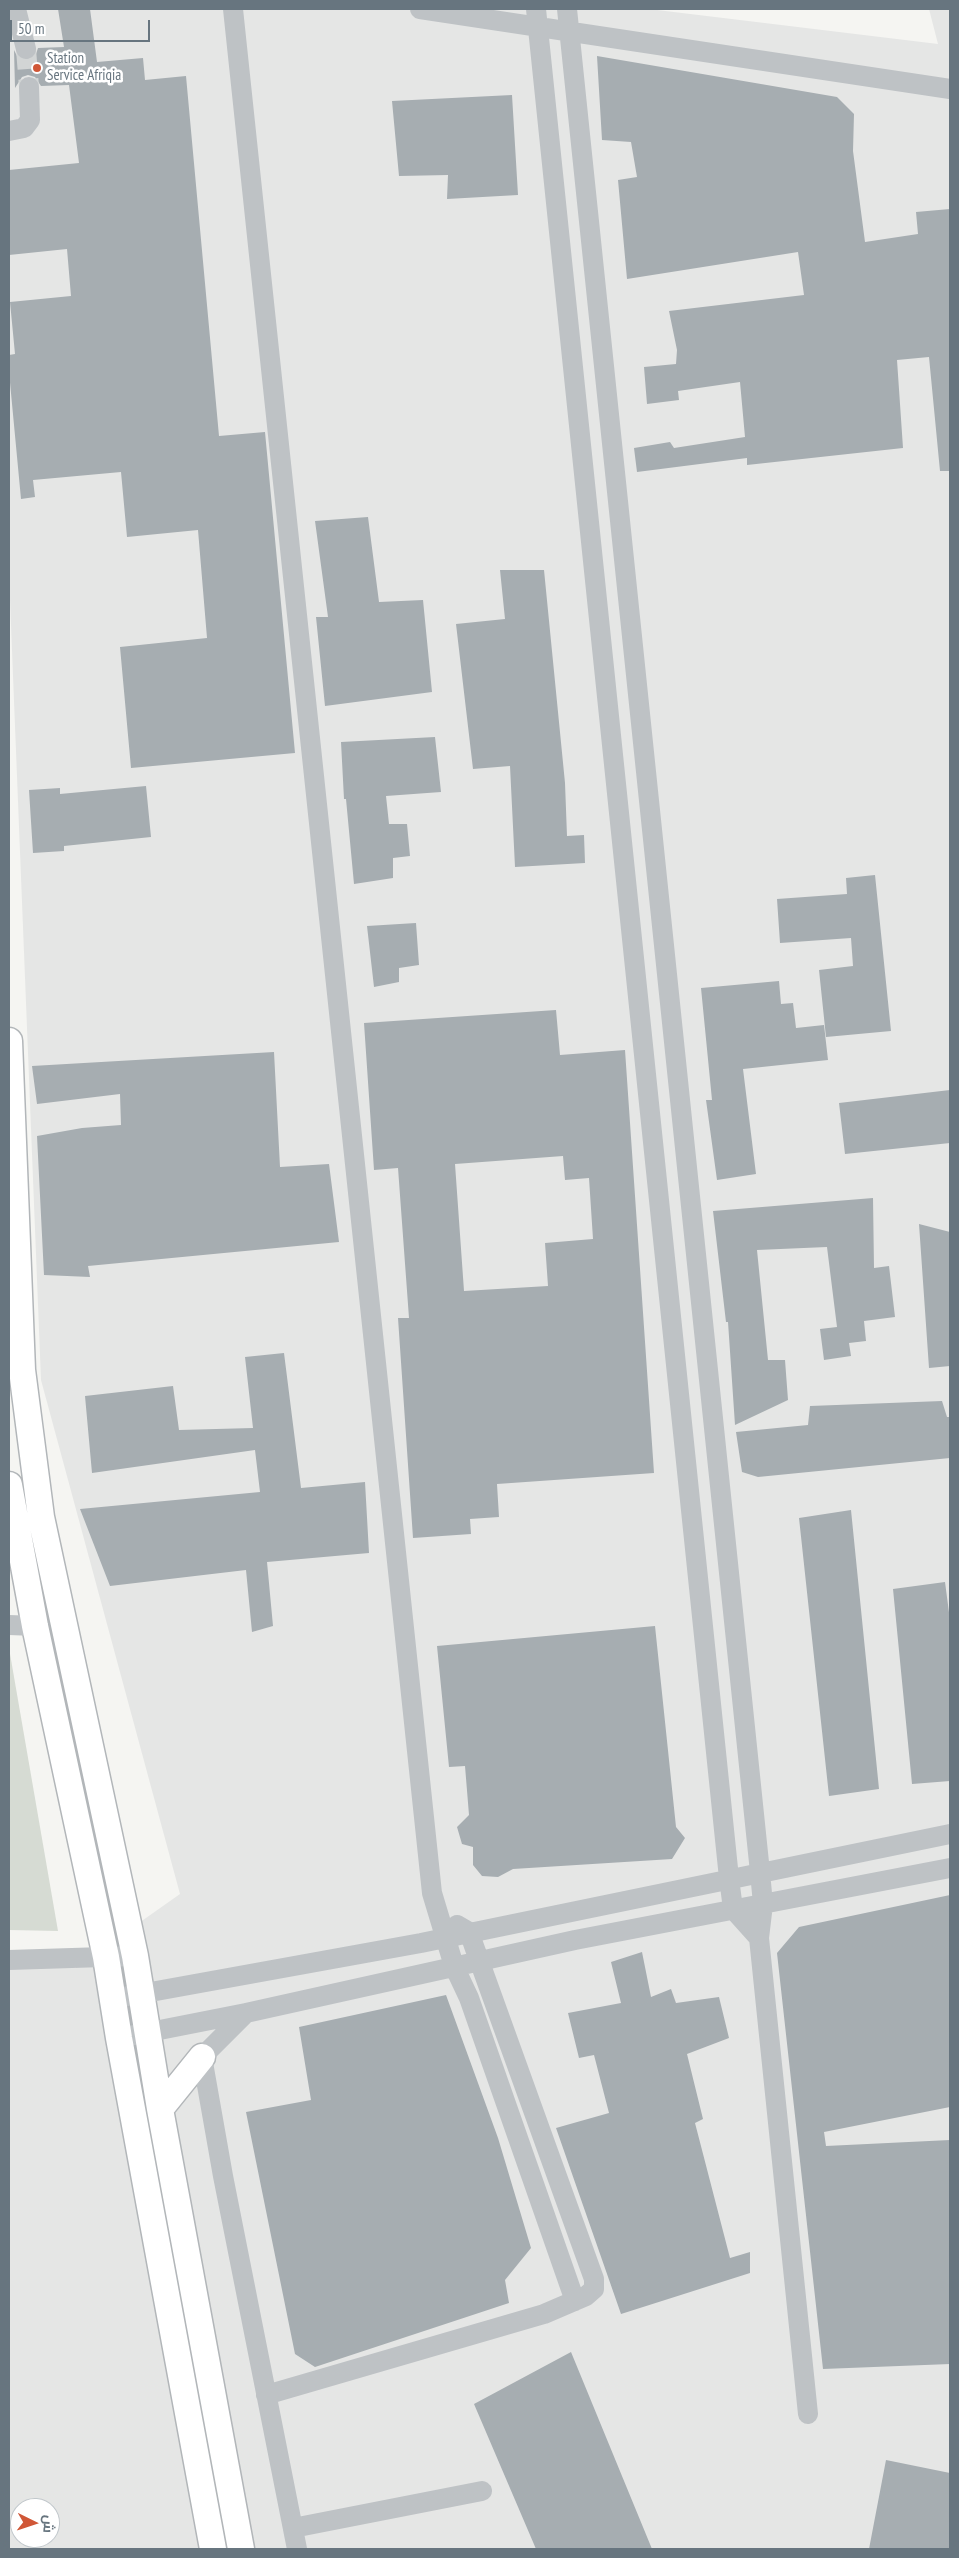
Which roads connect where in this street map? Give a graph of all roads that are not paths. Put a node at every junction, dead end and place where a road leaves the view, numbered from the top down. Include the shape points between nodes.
1 (16, 9) edge
2 (232, 9) edge
3 (420, 9) edge
4 (567, 9) edge
5 (536, 17) edge
6 (568, 30) junction
7 (20, 42) tunnel mouth
8 (29, 87) tunnel mouth
9 (950, 89) edge
10 (9, 131) edge
11 (9, 1041) edge
12 (694, 1234) junction
13 (662, 1237) junction
14 (9, 1485) edge
15 (9, 1625) edge
16 (35, 1626) junction
17 (950, 1834) edge
18 (950, 1868) edge
19 (760, 1872) junction
20 (729, 1878) junction
21 (645, 1895) junction
22 (763, 1904) junction
23 (733, 1910) junction
24 (437, 1912) junction
25 (650, 1925) junction
26 (469, 1932) junction
27 (444, 1938) junction
28 (759, 1938) junction
29 (135, 1956) junction
30 (106, 1957) junction
31 (9, 1960) edge
32 (479, 1960) junction
33 (454, 1966) junction
34 (141, 1994) junction
35 (112, 1998) junction
36 (246, 2013) junction
37 (147, 2033) junction
38 (119, 2038) junction
39 (202, 2058) junction
40 (160, 2109) junction
41 (575, 2302) junction
42 (266, 2395) junction
43 (808, 2414) dead end
44 (482, 2491) dead end
45 (292, 2528) junction
46 (213, 2549) edge
47 (242, 2549) edge
48 (297, 2549) edge

1 - 7 street
2 - 24 street via 430,1881
3 - 5 street
4 - 6 street
5 - 6 street
5 - 13 street
6 - 9 street
6 - 12 street
8 - 10 street via 30,120 24,128
11 - 29 main road via 22,1370 30,1443 41,1517
12 - 13 street
12 - 19 street
13 - 20 street
14 - 16 main road
15 - 16 street
16 - 30 main road
17 - 19 street
18 - 22 street
19 - 20 street
19 - 22 street
20 - 21 street
20 - 23 street
21 - 25 street
21 - 26 street
22 - 23 street
22 - 28 street
23 - 25 street
23 - 28 street
24 - 26 street
24 - 27 street
25 - 32 street
26 - 27 street
26 - 32 street
27 - 33 street
27 - 34 street
28 - 43 street
29 - 30 street
29 - 34 main road
30 - 31 street
30 - 35 main road
32 - 33 street
32 - 41 street via 594,2279 591,2293
33 - 36 street
33 - 41 street via 469,1998
34 - 35 street
34 - 37 main road
35 - 38 main road
36 - 37 street
36 - 39 street
37 - 38 street
37 - 40 main road
38 - 46 main road
39 - 40 main road
39 - 42 street
40 - 47 main road
41 - 42 street via 544,2314
42 - 45 street
44 - 45 street
45 - 48 street

